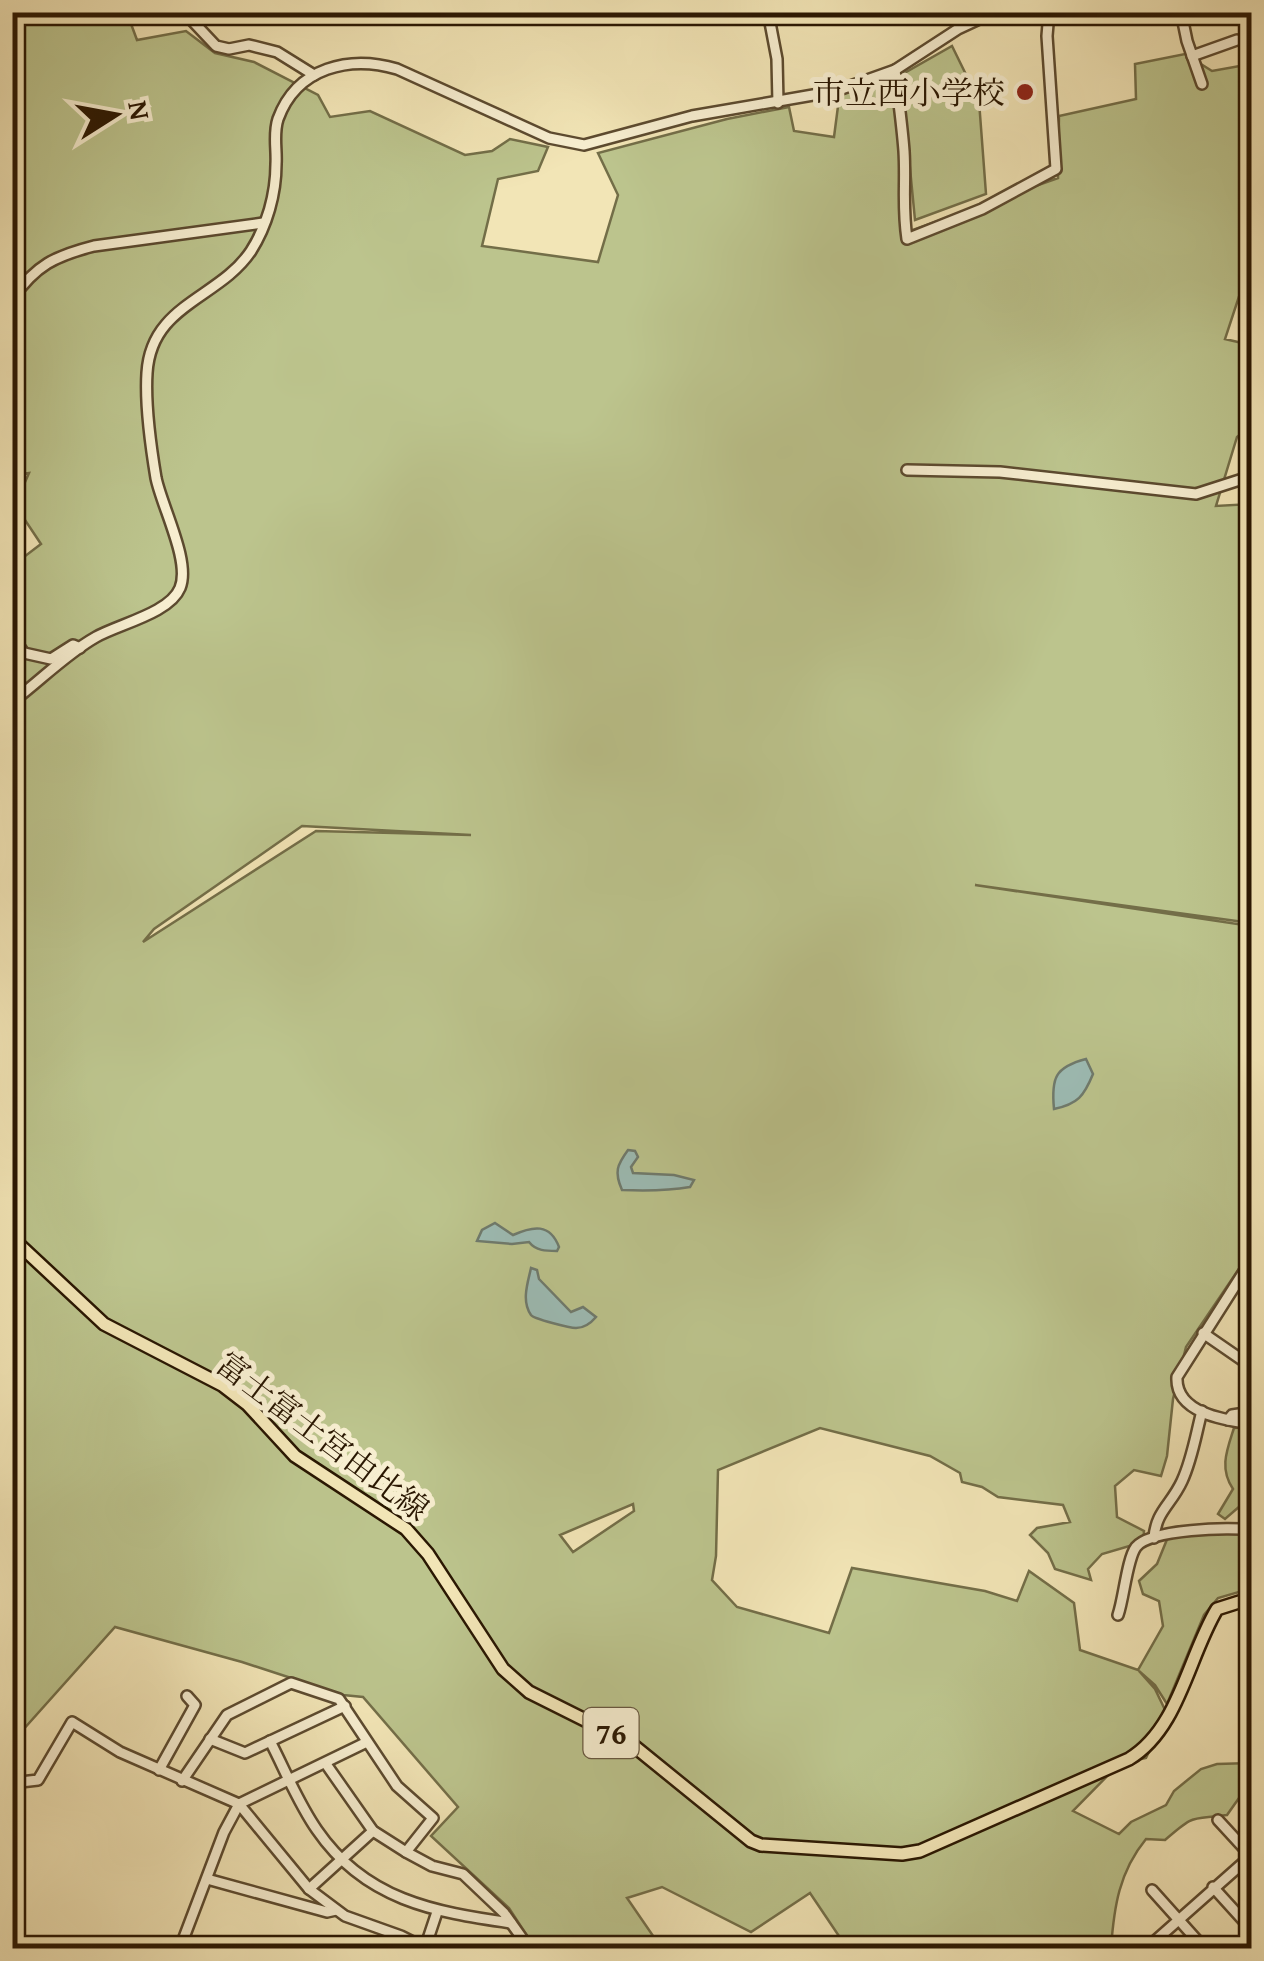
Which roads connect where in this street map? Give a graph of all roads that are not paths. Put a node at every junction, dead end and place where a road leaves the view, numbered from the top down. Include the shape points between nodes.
1 (184, 12) edge
2 (768, 12) edge
3 (1004, 12) edge
4 (1050, 12) edge
5 (1181, 12) edge
6 (1237, 40) dead end
7 (1192, 56) junction
8 (895, 70) junction
9 (314, 76) junction
10 (1202, 84) dead end
11 (778, 102) junction
12 (263, 224) junction
13 (12, 300) edge
14 (12, 408) edge
15 (14, 452) edge
16 (907, 470) dead end
17 (1252, 476) edge
18 (12, 636) edge
19 (80, 648) junction
20 (12, 702) edge
21 (12, 1238) edge
22 (1252, 1260) edge
23 (1203, 1333) junction
24 (1245, 1362) dead end
25 (1202, 1411) junction
26 (1252, 1412) edge
27 (1228, 1420) junction
28 (1252, 1424) edge
29 (1252, 1530) edge
30 (1154, 1538) junction
31 (1252, 1605) edge
32 (1118, 1615) dead end
33 (187, 1696) dead end
34 (345, 1706) junction
35 (210, 1740) junction
36 (270, 1741) junction
37 (366, 1742) junction
38 (326, 1764) junction
39 (159, 1770) junction
40 (182, 1780) junction
41 (290, 1780) junction
42 (12, 1783) edge
43 (239, 1804) junction
44 (1218, 1820) dead end
45 (373, 1830) junction
46 (406, 1852) junction
47 (1251, 1856) edge
48 (342, 1858) junction
49 (207, 1878) junction
50 (1213, 1887) junction
51 (309, 1889) junction
52 (1152, 1890) dead end
53 (336, 1910) junction
54 (437, 1912) junction
55 (1177, 1919) junction
56 (511, 1923) junction
57 (1252, 1930) edge
58 (401, 1936) junction
59 (180, 1948) edge
60 (404, 1948) edge
61 (425, 1948) edge
62 (529, 1948) edge
63 (1146, 1948) edge
64 (1204, 1948) edge

1 - 9 street via 216,46 277,52
2 - 11 street
3 - 8 street via 958,29
4 - 8 street via 1056,168 982,209 906,239
5 - 7 street
6 - 7 street
7 - 10 street
8 - 11 street
9 - 11 street via 329,67 372,62 549,138 584,145
9 - 12 street via 279,117 273,199
12 - 13 street via 68,253 40,266
12 - 19 street via 232,275 168,318 147,372 156,479 182,584 164,606
14 - 15 street
16 - 17 street via 1000,472 1196,494
18 - 19 street via 32,656 51,659 73,644
19 - 20 street
21 - 31 main road, 富士富士宮由比線 / 76 via 104,1324 222,1385 295,1456 406,1530 515,1682 629,1742 761,1845 920,1851 1129,1759 1158,1732 1217,1609
22 - 23 street
23 - 24 street
23 - 25 street via 1176,1377 1179,1394
25 - 27 street
25 - 30 street via 1185,1474 1155,1519
26 - 27 street
27 - 28 street
29 - 30 street
30 - 32 street via 1135,1548
33 - 39 street via 195,1705
34 - 35 street via 291,1683 227,1715
34 - 36 street
34 - 37 street
35 - 36 street via 245,1753
35 - 40 street
36 - 41 street
37 - 38 street
37 - 46 street via 397,1786 433,1818
38 - 41 street
38 - 45 street
39 - 40 street
39 - 42 street via 72,1722 38,1780
40 - 43 street
41 - 43 street
41 - 48 street via 316,1829
43 - 49 street
43 - 51 street
44 - 47 street
45 - 46 street
45 - 48 street
46 - 56 street via 463,1874
47 - 50 street
48 - 51 street
48 - 54 street via 380,1889
49 - 53 street
49 - 59 street
50 - 55 street
50 - 57 street
51 - 53 street
52 - 55 street
53 - 58 street
54 - 56 street
54 - 61 street
55 - 63 street
55 - 64 street
56 - 62 street
58 - 60 street
58 - 61 street

